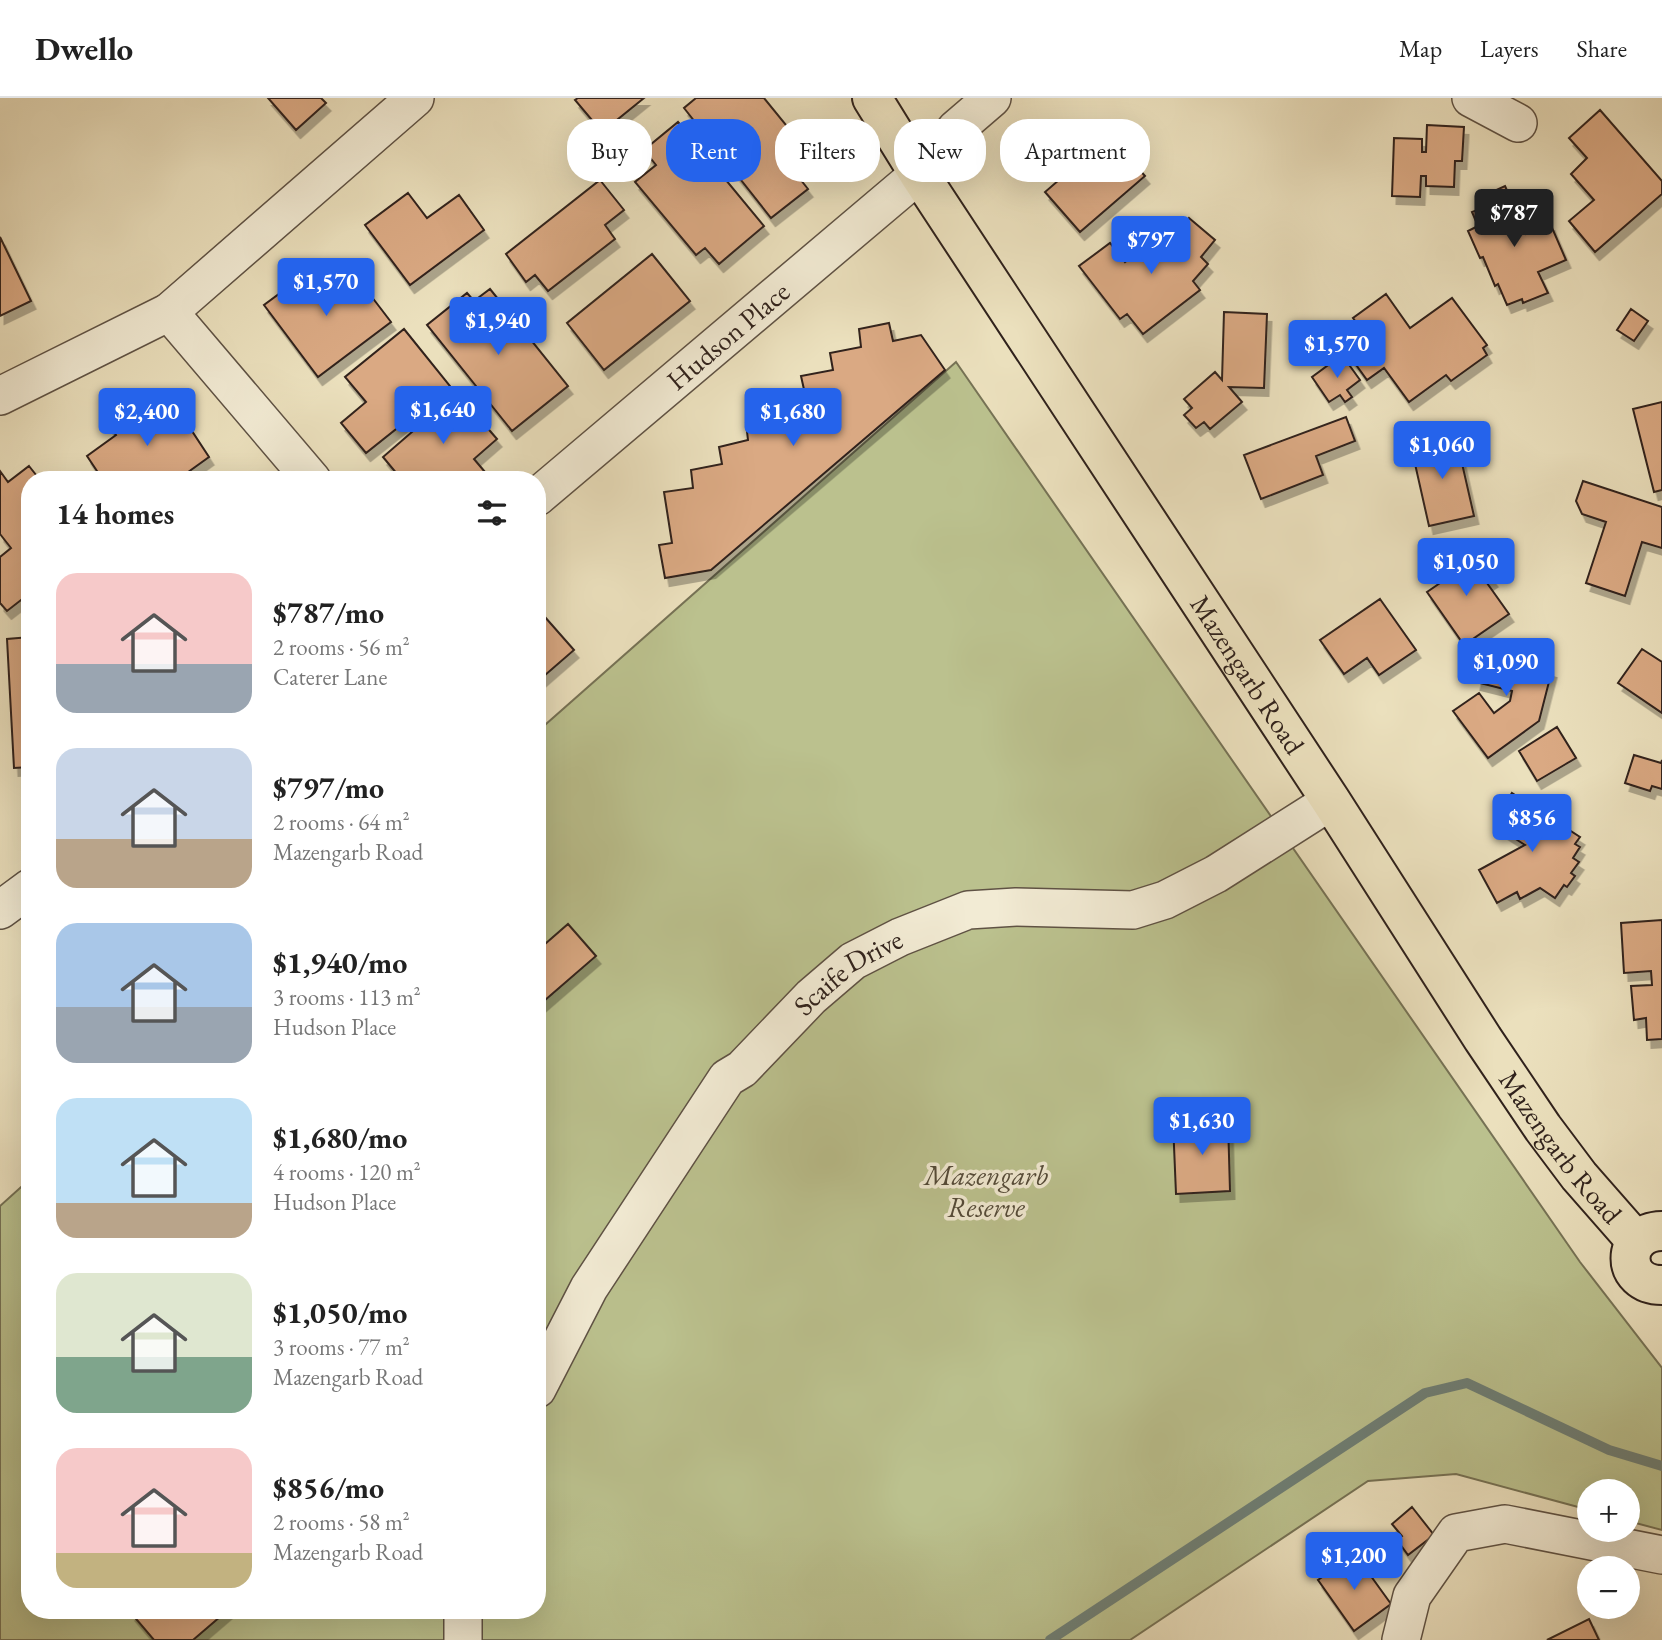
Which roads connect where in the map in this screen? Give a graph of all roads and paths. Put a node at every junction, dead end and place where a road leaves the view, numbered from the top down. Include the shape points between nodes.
1 (415, 98) edge
2 (872, 98) edge
3 (992, 98) edge
4 (1471, 98) edge
5 (968, 119) edge
6 (1518, 123) dead end
7 (894, 134) edge
8 (910, 182) edge
9 (924, 182) edge
10 (169, 312) junction
11 (0, 396) edge
12 (304, 471) edge
13 (546, 489) edge
14 (1331, 801) junction
15 (21, 895) edge
16 (0, 910) edge
17 (1649, 1236) edge
18 (1662, 1285) edge
19 (546, 1372) edge
20 (1662, 1555) edge
21 (463, 1619) edge
22 (463, 1640) edge
23 (1401, 1640) edge

1 - 10 street
2 - 7 main road, Mazengarb Road
3 - 5 street, Hudson Place
4 - 6 street
8 - 13 street, Hudson Place
9 - 14 main road, Mazengarb Road
10 - 11 street
10 - 12 street
14 - 17 main road, Mazengarb Road via 1543,1128 1579,1176
14 - 19 street, Scaife Drive via 1216,874 1165,900 1133,910 968,910 853,961 742,1069 727,1078 589,1288
15 - 16 street
17 - 18 main road, Mazengarb Road via 1630,1259 1644,1282
20 - 23 street via 1505,1524 1456,1533 1412,1595
21 - 22 street

